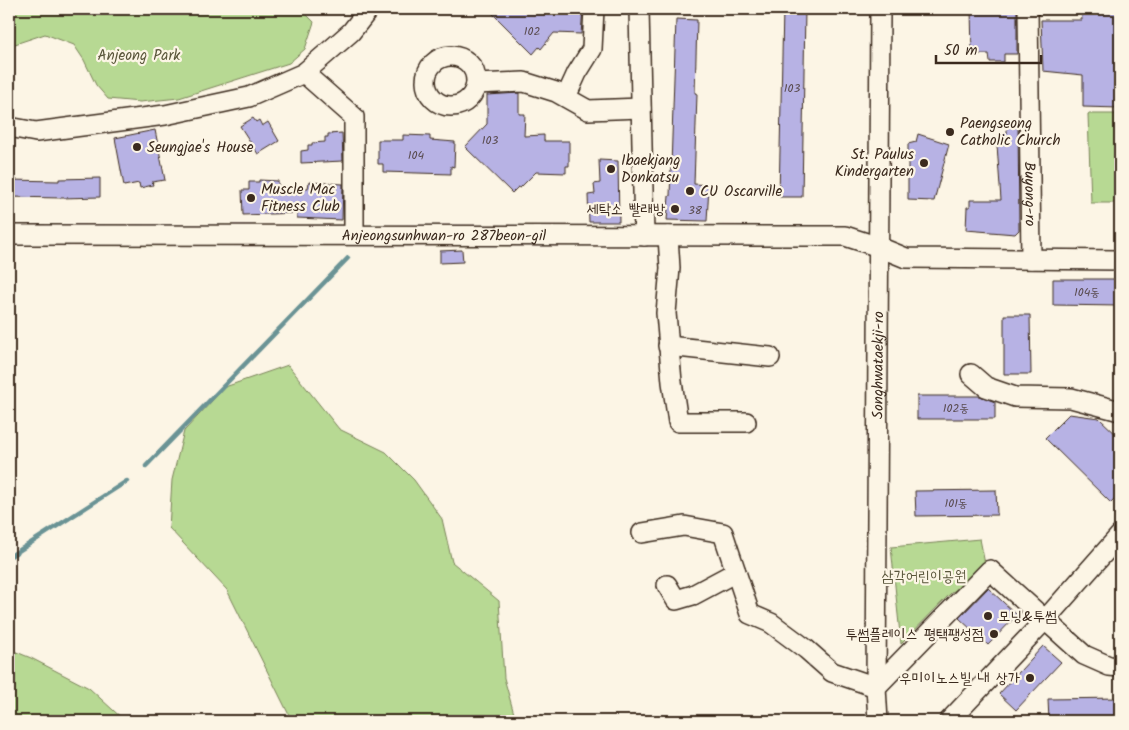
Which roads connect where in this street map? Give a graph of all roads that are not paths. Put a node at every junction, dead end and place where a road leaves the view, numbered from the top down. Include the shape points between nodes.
1 (369, 9) edge
2 (594, 9) edge
3 (639, 9) edge
4 (880, 9) edge
5 (1028, 9) edge
6 (304, 73) junction
7 (476, 84) dead end
8 (566, 97) junction
9 (641, 108) junction
10 (9, 127) edge
11 (9, 234) edge
12 (354, 234) junction
13 (644, 236) junction
14 (668, 236) junction
15 (879, 247) junction
16 (1031, 259) junction
17 (1120, 260) edge
18 (668, 346) junction
19 (770, 357) dead end
20 (971, 374) dead end
21 (1120, 411) edge
22 (746, 422) dead end
23 (642, 533) dead end
24 (1120, 535) edge
25 (736, 572) junction
26 (667, 585) dead end
27 (1044, 620) junction
28 (1120, 667) edge
29 (877, 694) junction
30 (878, 721) edge
31 (891, 721) edge
32 (949, 721) edge

1 - 6 street via 351,32
2 - 8 street via 592,50
3 - 9 street
4 - 15 street, Songhwataekji-ro
5 - 16 street, Buyong-ro
6 - 10 street via 249,96 165,115 36,132
6 - 12 street via 354,117
7 - 8 street via 524,82
8 - 9 street via 588,110
9 - 13 street
11 - 12 street, Anjeongsunhwan-ro 287beon-gil
12 - 13 street, Anjeongsunhwan-ro 287beon-gil
13 - 14 street, Anjeongsunhwan-ro 287beon-gil
14 - 15 street, Anjeongsunhwan-ro 287beon-gil via 845,236
14 - 18 street
15 - 16 street via 906,258
15 - 29 street, Songhwataekji-ro
16 - 17 street
18 - 19 street
18 - 22 street via 678,422
20 - 21 street via 986,387 1015,397 1071,398
23 - 25 street via 684,526 723,532
24 - 27 street
25 - 26 street via 693,595 676,600
25 - 29 street via 750,614 771,623 832,672
27 - 28 street via 1084,655 1109,666
27 - 29 street via 990,570
27 - 32 street
29 - 30 street, Songhwataekji-ro
29 - 31 street

